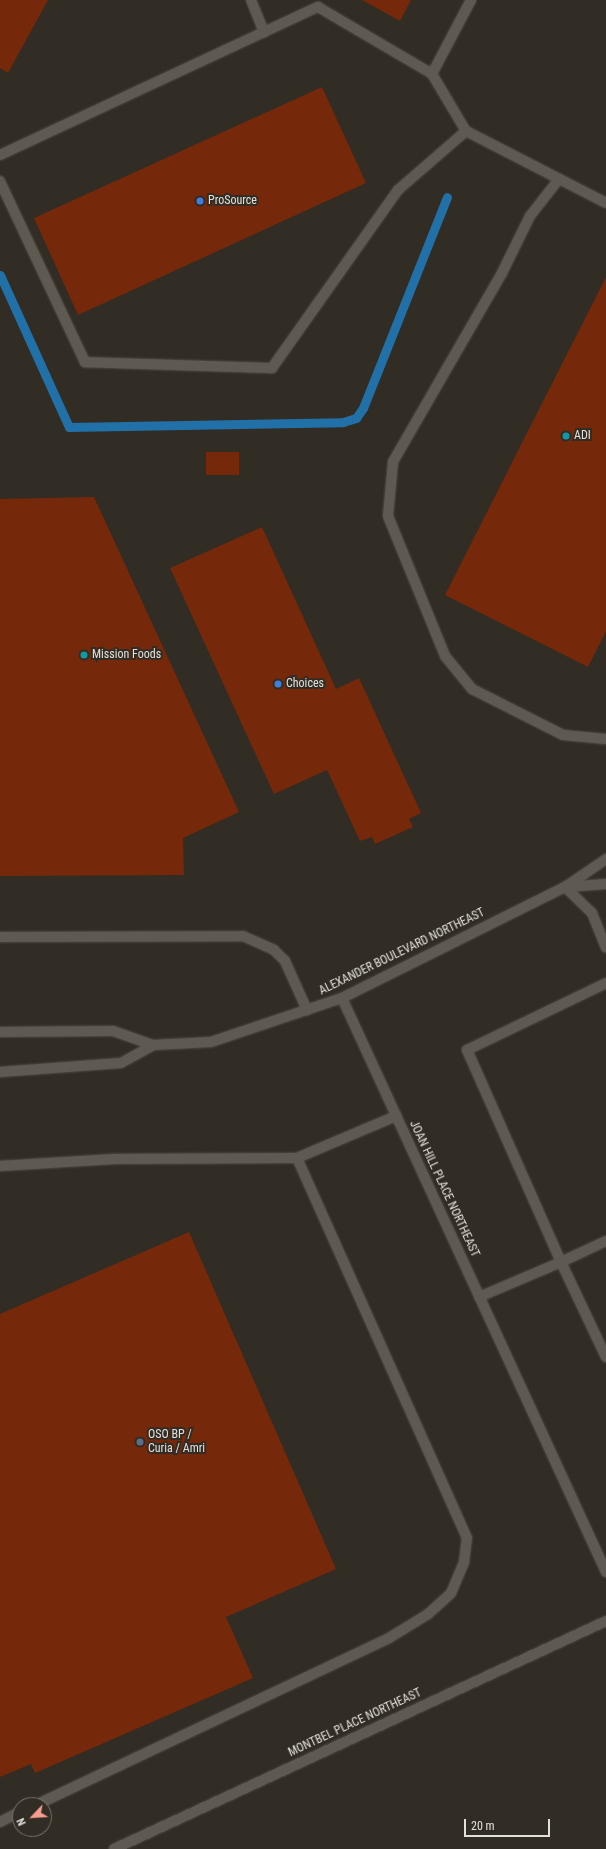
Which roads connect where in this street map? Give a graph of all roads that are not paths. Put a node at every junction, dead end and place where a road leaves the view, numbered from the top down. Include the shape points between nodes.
1 (251, 0) edge
2 (471, 0) edge
3 (264, 32) junction
4 (432, 74) junction
5 (466, 131) junction
6 (0, 155) edge
7 (559, 179) junction
8 (0, 181) edge
9 (606, 203) edge
10 (606, 738) edge
11 (606, 859) edge
12 (606, 884) edge
13 (565, 887) junction
14 (0, 937) edge
15 (606, 947) edge
16 (606, 983) edge
17 (342, 998) junction
18 (307, 1010) junction
19 (0, 1032) edge
20 (153, 1045) junction
21 (0, 1072) edge
22 (396, 1116) junction
23 (298, 1158) junction
24 (0, 1166) edge
25 (606, 1241) edge
26 (561, 1262) junction
27 (479, 1296) junction
28 (606, 1357) edge
29 (606, 1572) edge
30 (606, 1621) edge
31 (52, 1797) edge
32 (12, 1816) edge
33 (0, 1822) edge
34 (114, 1849) edge

1 - 3 street
2 - 4 street
3 - 4 street via 318,7
3 - 6 street
4 - 5 street
5 - 7 street
5 - 8 street via 398,190 272,368 85,362
7 - 9 street
7 - 10 street via 530,216 502,273 393,462 388,516 445,656 472,690 563,735
11 - 13 street, ALEXANDER BOULEVARD NORTHEAST
12 - 13 street, ALEXANDER BOULEVARD NORTHEAST
13 - 15 street via 592,913
13 - 17 street, ALEXANDER BOULEVARD NORTHEAST
14 - 18 street via 243,936 274,950 285,961
16 - 26 street via 467,1050
17 - 18 street, ALEXANDER BOULEVARD NORTHEAST
17 - 22 street, JOAN HILL PLACE NORTHEAST
18 - 20 street, ALEXANDER BOULEVARD NORTHEAST via 211,1042
19 - 20 street, ALEXANDER BOULEVARD NORTHEAST via 113,1031
20 - 21 street, ALEXANDER BOULEVARD NORTHEAST via 121,1063
22 - 23 street
22 - 27 street, JOAN HILL PLACE NORTHEAST
23 - 24 street via 115,1159
23 - 31 street via 467,1538 464,1562 451,1593 428,1614 389,1638
25 - 26 street
26 - 27 street
26 - 28 street
27 - 29 street, JOAN HILL PLACE NORTHEAST
30 - 34 street, MONTBEL PLACE NORTHEAST
32 - 33 street

